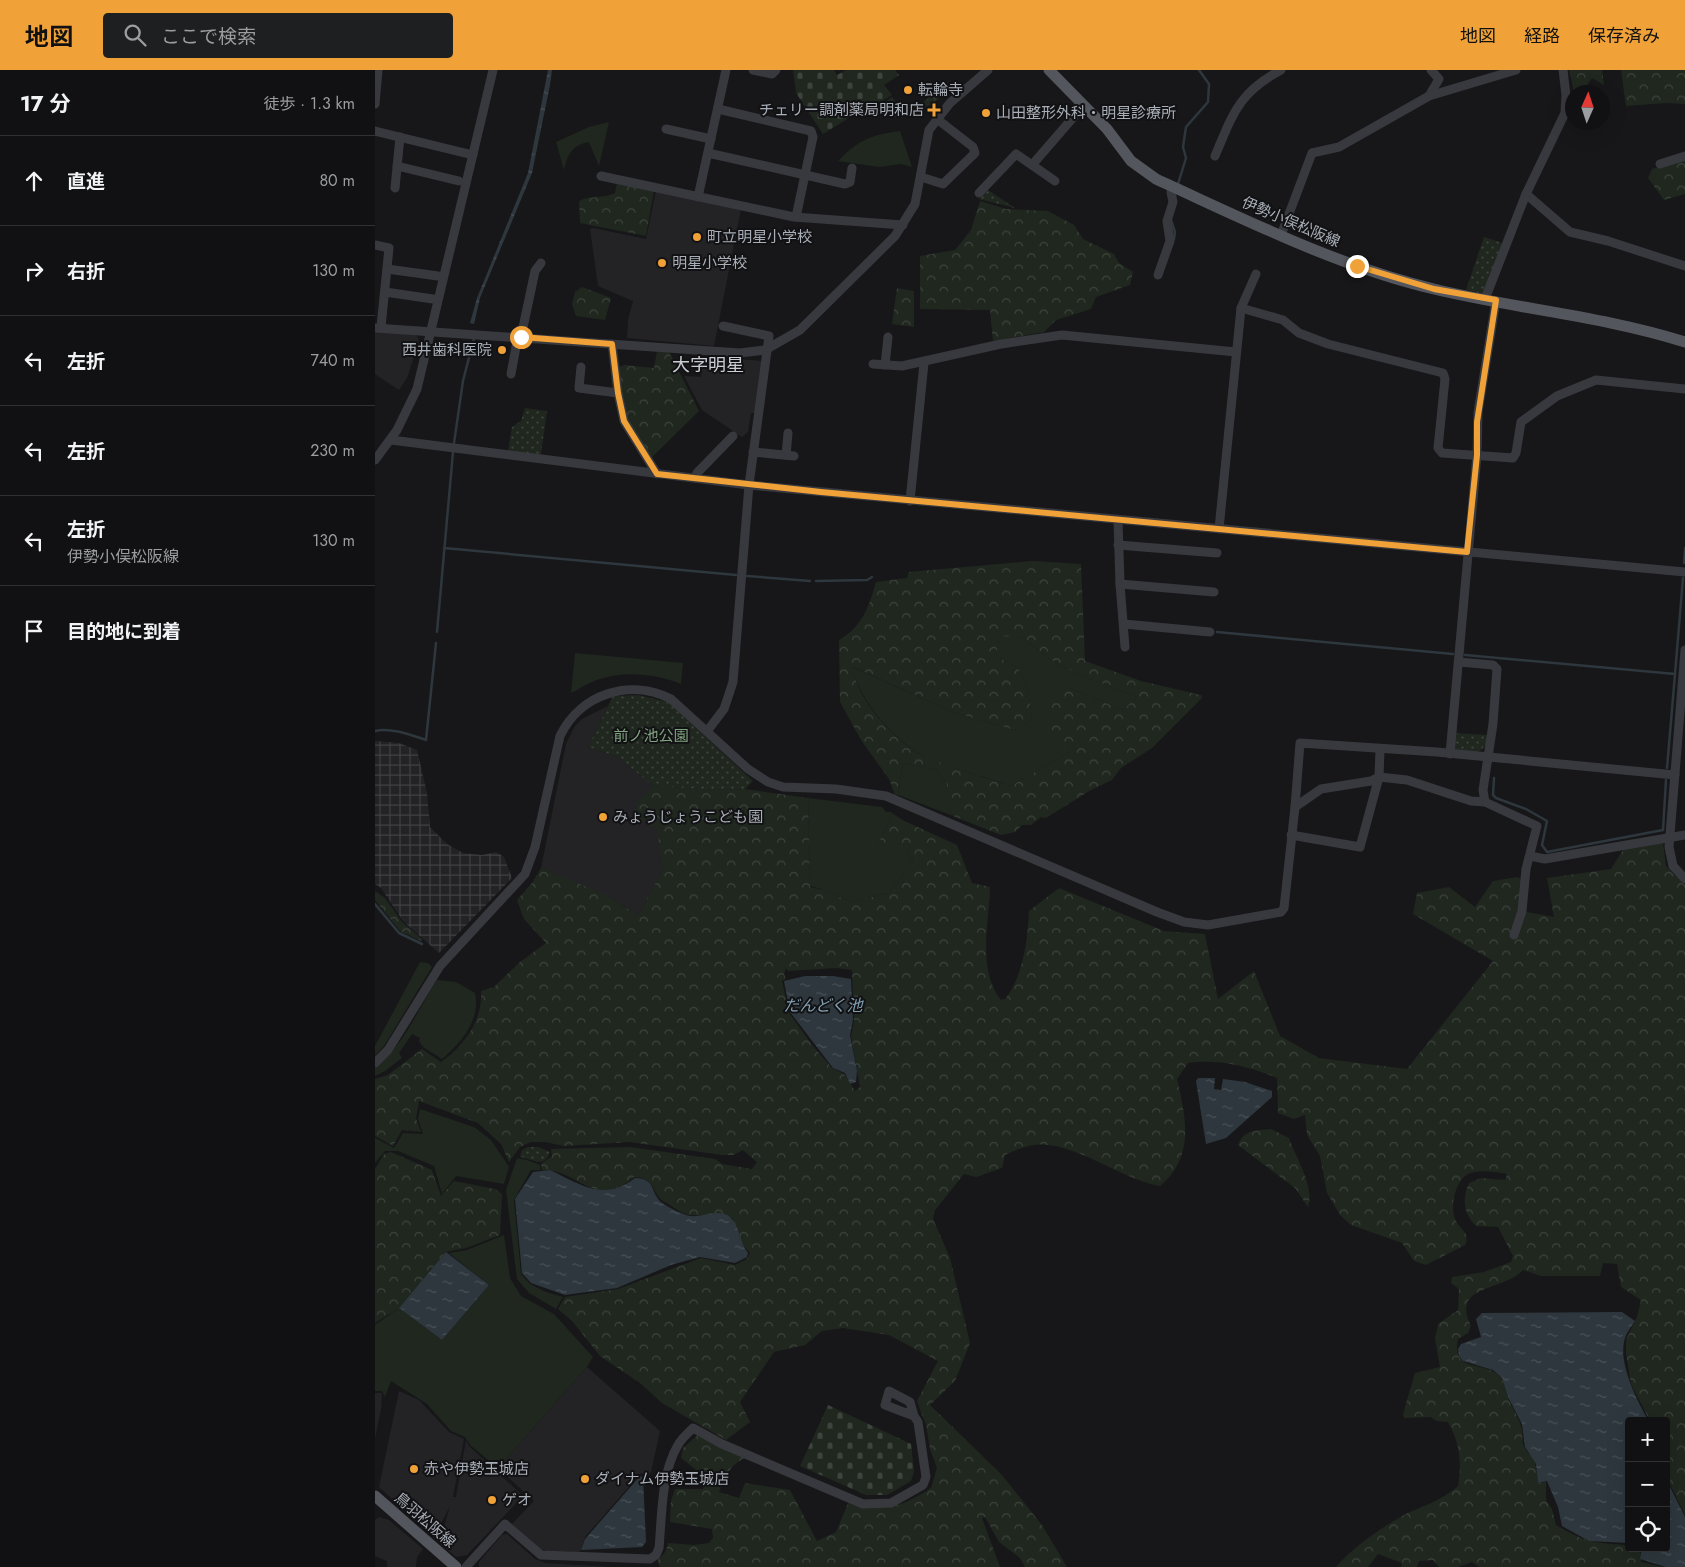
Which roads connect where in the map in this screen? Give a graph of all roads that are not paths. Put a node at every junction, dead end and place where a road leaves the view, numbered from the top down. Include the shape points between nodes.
1 (378, 70) edge
2 (493, 70) edge
3 (726, 70) edge
4 (753, 70) edge
5 (776, 70) edge
6 (989, 70) edge
7 (1049, 70) edge
8 (1281, 70) edge
9 (1431, 70) edge
10 (1516, 70) edge
11 (1563, 70) edge
12 (1429, 96) junction
13 (375, 104) edge
14 (1084, 105) junction
15 (717, 109) junction
16 (937, 119) junction
17 (666, 129) dead end
18 (375, 131) edge
19 (400, 137) junction
20 (711, 139) junction
21 (708, 153) junction
22 (473, 155) junction
23 (1215, 156) dead end
24 (1685, 156) edge
25 (1660, 164) dead end
26 (1032, 165) junction
27 (397, 166) junction
28 (852, 168) dead end
29 (805, 174) junction
30 (601, 176) dead end
31 (921, 177) junction
32 (1055, 181) dead end
33 (459, 182) dead end
34 (1172, 187) junction
35 (395, 188) dead end
36 (979, 193) dead end
37 (1526, 194) junction
38 (698, 197) junction
39 (796, 217) junction
40 (903, 225) junction
41 (1281, 234) junction
42 (375, 245) edge
43 (541, 263) dead end
44 (1685, 266) edge
45 (387, 269) junction
46 (1157, 274) dead end
47 (1256, 274) dead end
48 (438, 276) dead end
49 (385, 292) junction
50 (433, 299) dead end
51 (1490, 300) junction
52 (1241, 308) junction
53 (723, 326) dead end
54 (378, 328) edge
55 (431, 331) junction
56 (519, 336) junction
57 (888, 337) dead end
58 (1685, 342) edge
59 (612, 344) junction
60 (767, 349) junction
61 (1236, 352) junction
62 (924, 362) junction
63 (873, 364) dead end
64 (885, 365) junction
65 (581, 367) dead end
66 (511, 374) dead end
67 (1685, 389) edge
68 (618, 393) junction
69 (788, 433) dead end
70 (733, 436) dead end
71 (391, 440) junction
72 (753, 452) junction
73 (1477, 455) junction
74 (375, 460) edge
75 (657, 474) junction
76 (695, 478) junction
77 (749, 485) junction
78 (910, 501) junction
79 (1118, 520) junction
80 (1219, 529) junction
81 (1118, 545) junction
82 (1467, 552) junction
83 (1217, 553) dead end
84 (1685, 572) edge
85 (1120, 584) junction
86 (1214, 592) dead end
87 (1123, 624) junction
88 (1210, 632) dead end
89 (1125, 647) dead end
90 (1685, 650) edge
91 (1459, 662) junction
92 (708, 730) junction
93 (1380, 750) junction
94 (1450, 754) junction
95 (1487, 758) junction
96 (1675, 775) junction
97 (1379, 777) junction
98 (1485, 802) junction
99 (1295, 807) junction
100 (1291, 835) junction
101 (1685, 835) edge
102 (1669, 837) junction
103 (1530, 856) junction
104 (1685, 879) edge
105 (1514, 935) dead end
106 (375, 1063) edge
107 (914, 1416) dead end
108 (375, 1496) edge
109 (456, 1567) edge
110 (466, 1567) edge

1 - 13 street
2 - 22 street
3 - 15 street
4 - 5 street via 772,74
6 - 16 street via 950,103
7 - 14 main road, 伊勢小俣松阪線
8 - 23 street via 1256,84 1240,101
9 - 12 street via 1439,80
10 - 12 street
11 - 37 street via 1565,113
12 - 41 street via 1339,147 1312,153
14 - 26 street
14 - 34 main road, 伊勢小俣松阪線 via 1131,162
15 - 20 street
15 - 29 street via 811,131 813,137
16 - 31 street via 927,137
16 - 31 street via 973,147 975,153 943,184
17 - 20 street
18 - 19 street
19 - 22 street
19 - 27 street
20 - 21 street
21 - 29 street
21 - 38 street
22 - 55 street
24 - 25 street
26 - 32 street
26 - 36 street via 1016,154
27 - 33 street
27 - 35 street
28 - 29 street via 850,182 845,184
29 - 39 street
30 - 38 street
31 - 40 street via 915,204
34 - 41 main road, 伊勢小俣松阪線
34 - 46 street via 1173,202 1167,221 1170,241
37 - 44 street via 1570,232
37 - 51 street
38 - 39 street
39 - 40 street
40 - 60 street via 812,320
41 - 51 main road, 伊勢小俣松阪線 via 1389,277
42 - 45 street via 389,248
43 - 56 street via 535,270
45 - 48 street
45 - 49 street
47 - 52 street
49 - 50 street
49 - 54 street
51 - 58 main road, 伊勢小俣松阪線
51 - 73 street via 1478,412
52 - 61 street
52 - 73 street via 1283,320 1299,333 1328,344 1443,373 1438,448 1442,452
53 - 60 street via 769,336
54 - 55 street
55 - 56 street
55 - 71 street via 417,389
56 - 59 street
56 - 66 street
57 - 64 street
59 - 60 street via 740,353
59 - 68 street
60 - 72 street
61 - 62 street via 1062,335 1001,344
61 - 80 street
62 - 64 street
62 - 78 street
63 - 64 street
65 - 68 street via 579,388
67 - 73 street via 1596,380 1580,385 1557,396 1521,422 1513,458
68 - 75 street via 624,421
69 - 72 street via 790,456
70 - 76 street via 697,472
71 - 74 street
71 - 75 street
72 - 77 street
73 - 82 street
75 - 76 street
76 - 77 street
77 - 78 street
77 - 92 street via 732,688 724,709
78 - 79 street
79 - 80 street
79 - 81 street
80 - 82 street
81 - 83 street
81 - 85 street
82 - 84 street
82 - 91 street
85 - 86 street
85 - 87 street
87 - 88 street
87 - 89 street
90 - 96 street
91 - 94 street
91 - 95 street via 1497,667
92 - 100 street via 748,769 768,782 886,796 1192,924 1218,924 1281,912 1285,902
92 - 106 street via 671,699 656,692 605,694 574,713 557,743 535,847 525,874 440,966 388,1050
93 - 94 street
93 - 97 street
93 - 99 street via 1300,743
94 - 95 street
95 - 96 street
95 - 98 street via 1483,790
96 - 102 street
97 - 98 street via 1407,780 1471,801
97 - 99 street via 1321,790
97 - 100 street via 1359,847
98 - 103 street via 1535,824 1537,832
99 - 100 street
101 - 102 street
102 - 103 street via 1545,858
102 - 104 street via 1671,860
103 - 105 street via 1522,911
107 - 110 street via 919,1430 925,1483 882,1505 863,1504 722,1444 693,1428 679,1442 674,1453 662,1498 656,1555 645,1560 541,1555 505,1524
108 - 109 main road, 鳥羽松阪線

